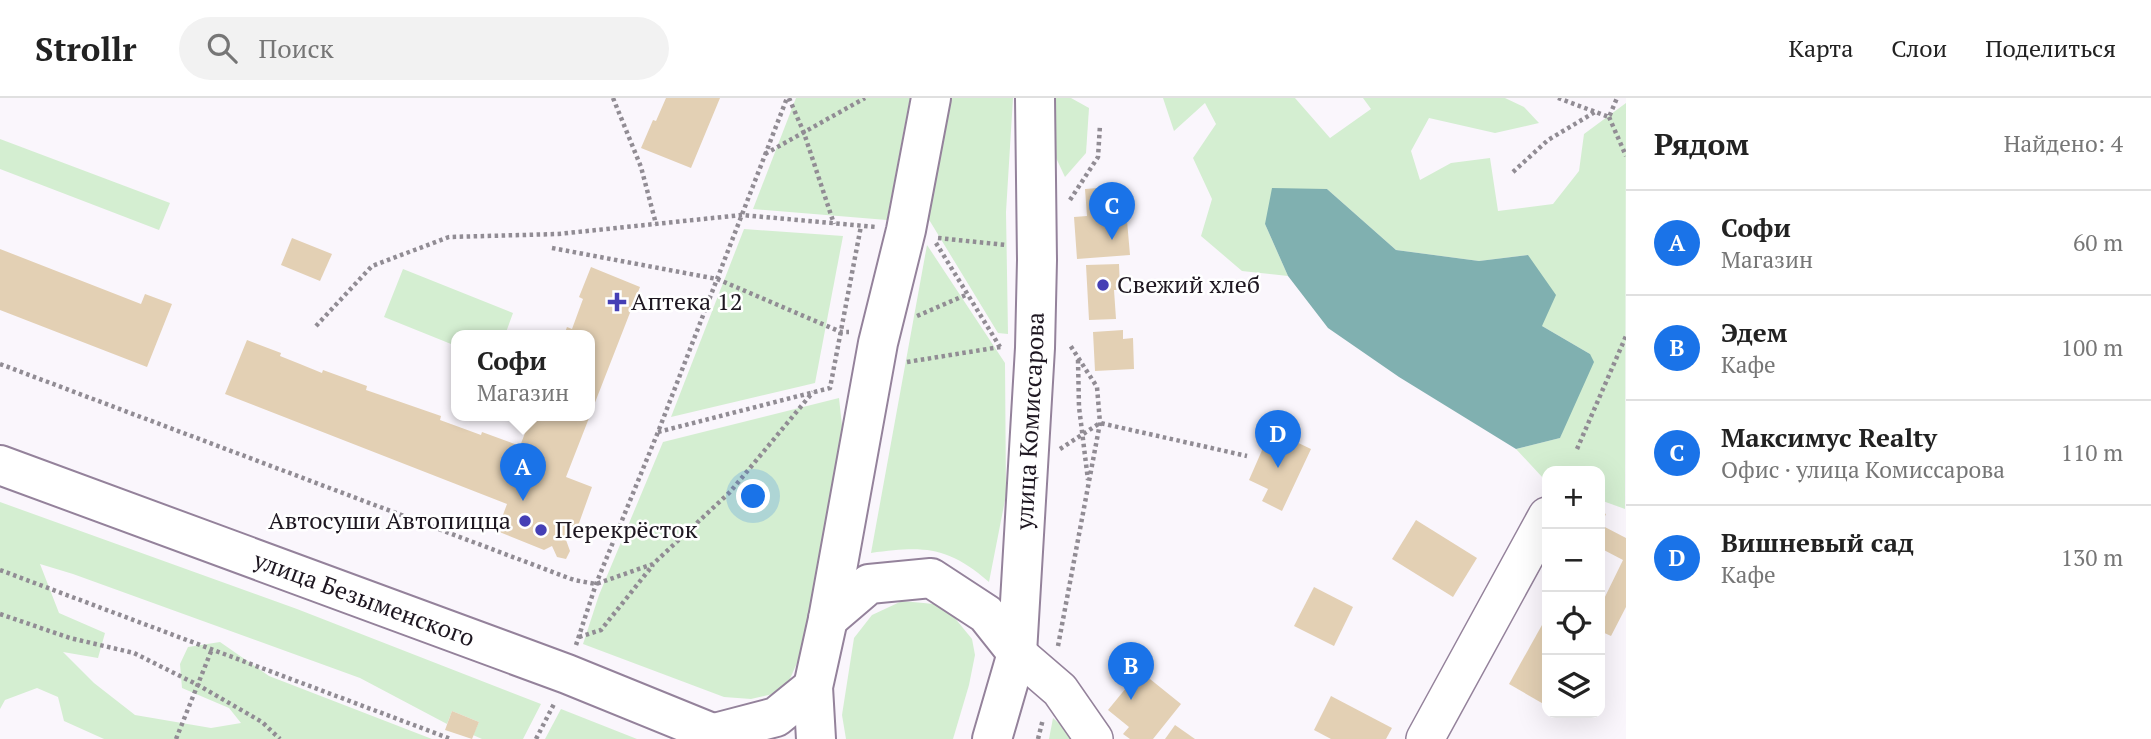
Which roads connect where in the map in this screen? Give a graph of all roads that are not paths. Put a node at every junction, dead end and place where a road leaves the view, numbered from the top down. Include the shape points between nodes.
1 (931, 98) edge
2 (1035, 98) edge
3 (0, 465) edge
4 (1542, 525) edge
5 (828, 619) junction
6 (1017, 653) junction
7 (813, 687) junction
8 (678, 729) edge
9 (721, 736) edge
10 (816, 739) edge
11 (992, 739) edge
12 (1094, 739) edge
13 (1425, 739) edge

1 - 5 main road via 873,368
2 - 6 main road, улица Комиссарова via 1035,347
3 - 8 main road, улица Безыменского via 567,674
4 - 13 street
5 - 6 main road via 869,584 931,578 986,614
5 - 7 main road
6 - 11 main road, улица Комиссарова
6 - 12 street via 1060,690
7 - 9 main road via 776,718
7 - 10 main road
8 - 9 main road, улица Безыменского

